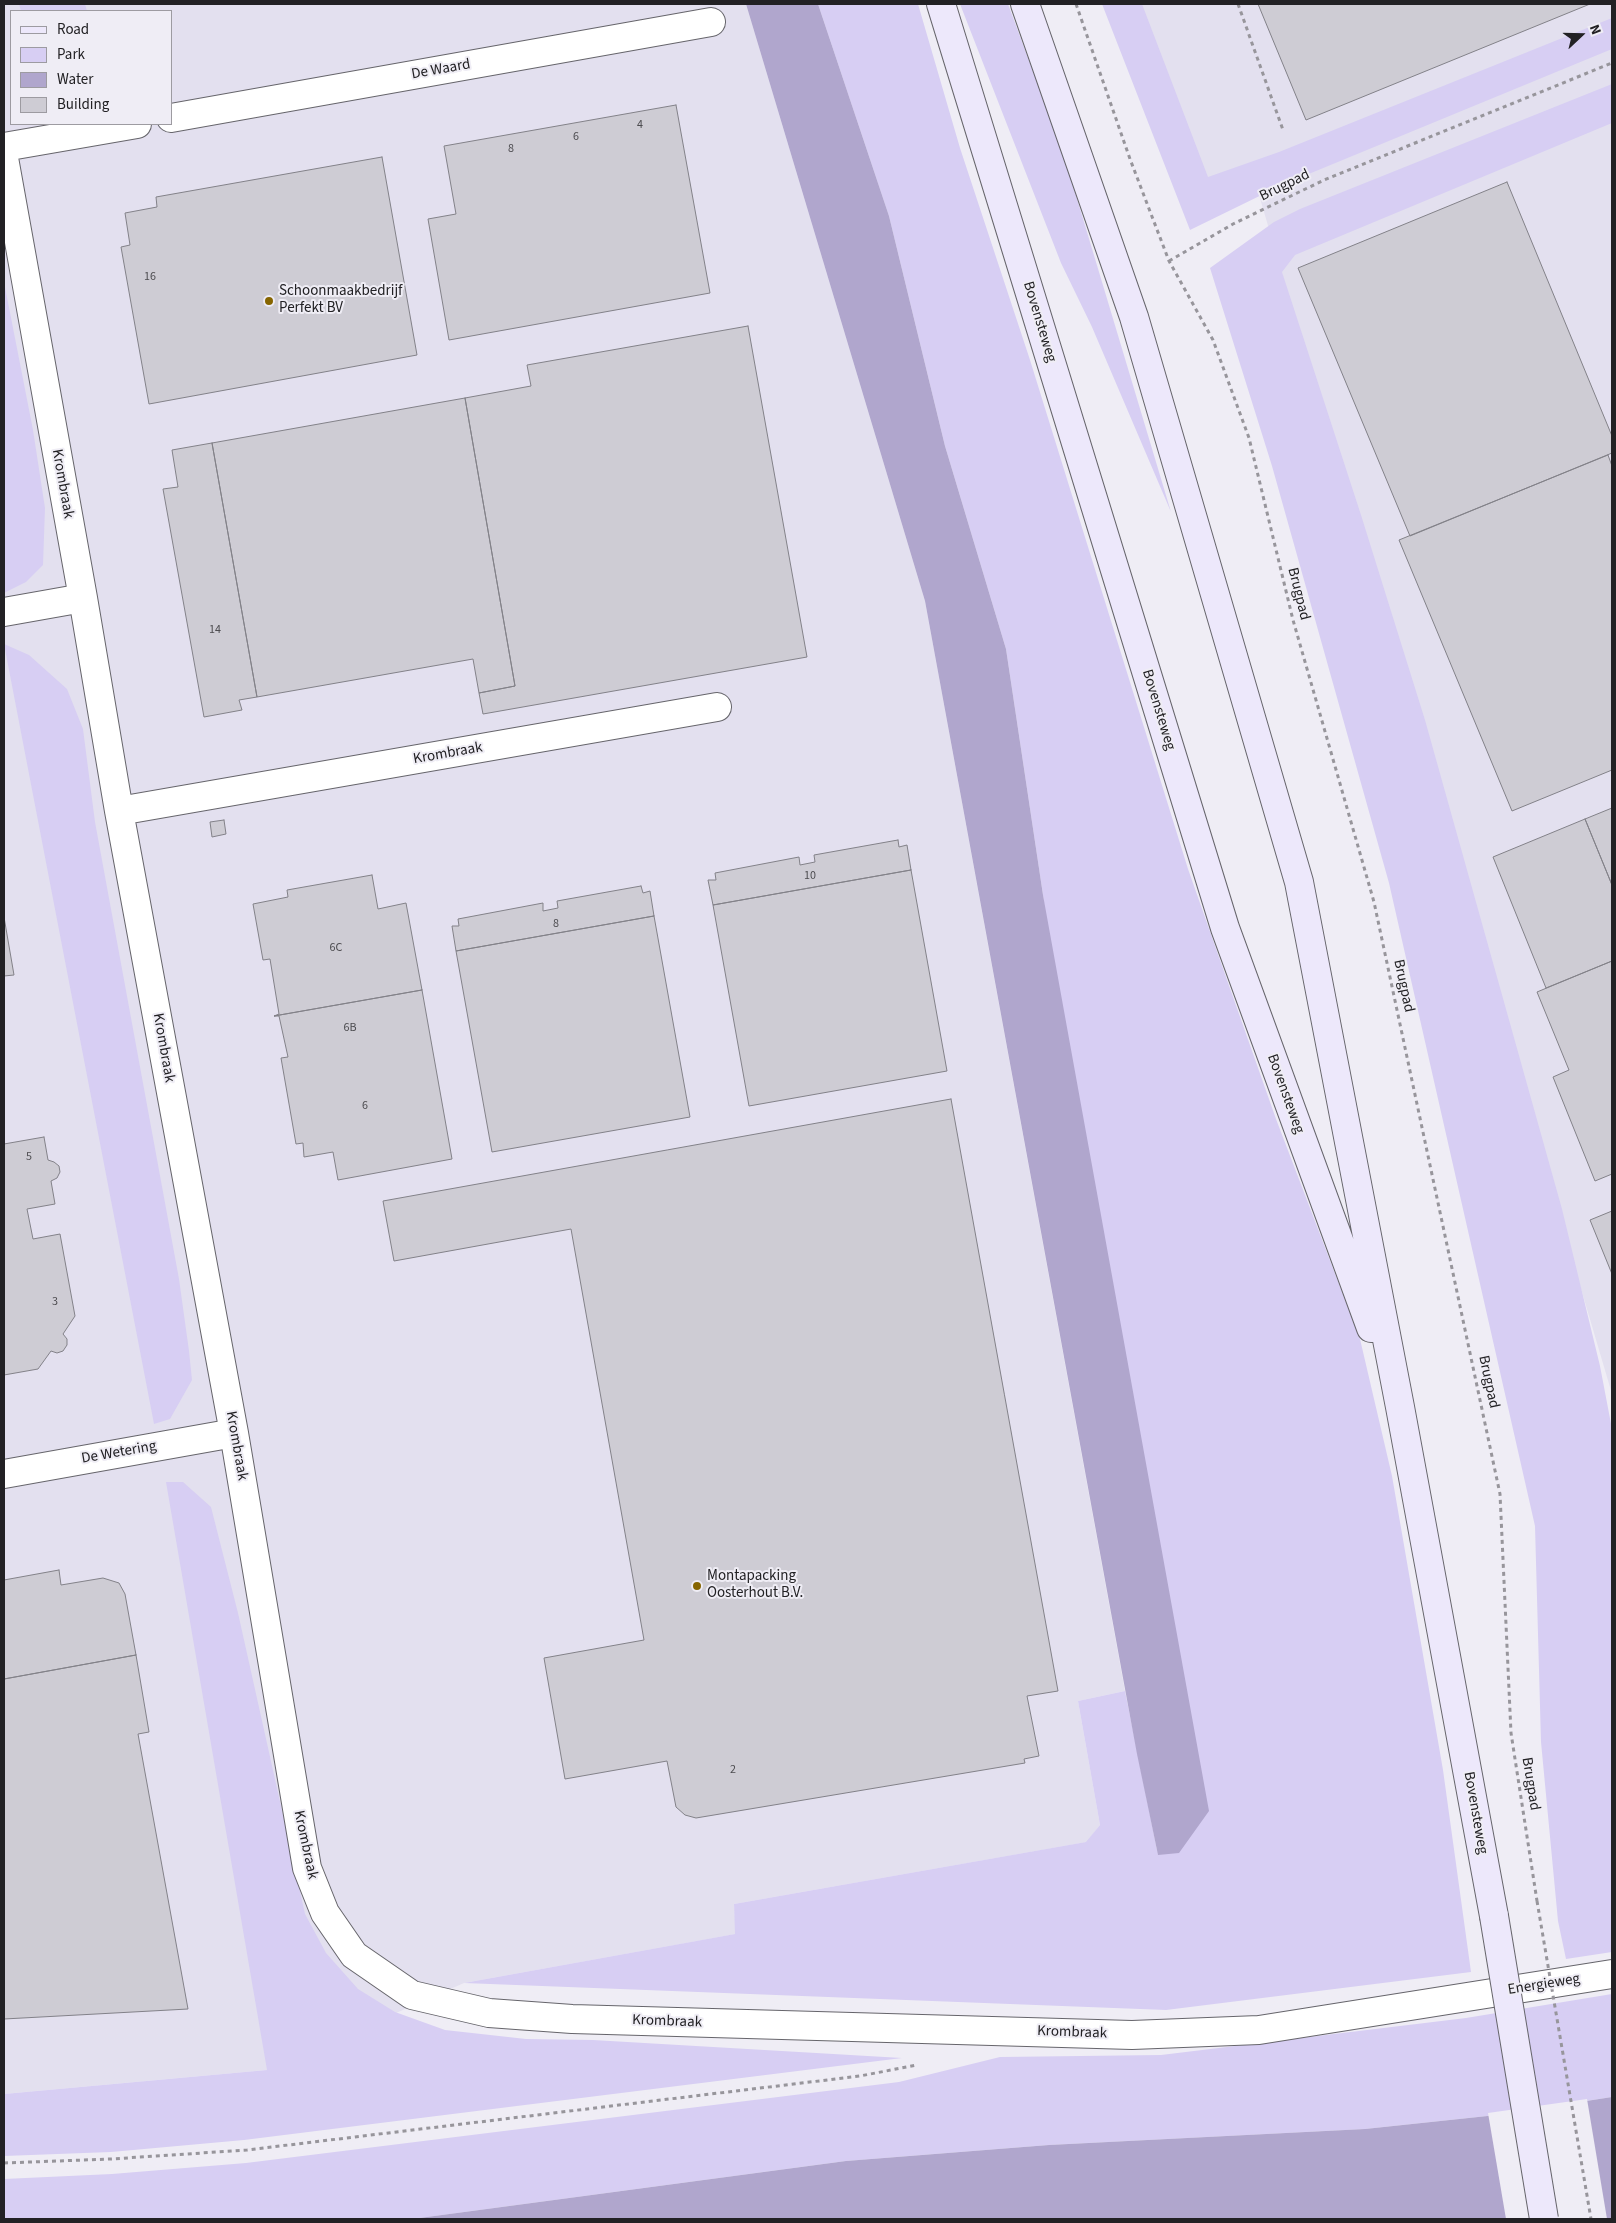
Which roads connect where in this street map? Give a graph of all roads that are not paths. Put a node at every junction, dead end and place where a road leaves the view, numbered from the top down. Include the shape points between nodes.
1 (941, 4) edge
2 (1025, 4) edge
3 (711, 22) dead end
4 (172, 118) edge
5 (131, 125) edge
6 (4, 147) edge
7 (4, 158) edge
8 (83, 598) junction
9 (4, 612) edge
10 (717, 707) dead end
11 (119, 811) junction
12 (1400, 1407) junction
13 (234, 1433) junction
14 (4, 1474) edge
15 (1612, 1974) edge
16 (1475, 1996) joint
17 (1544, 2219) edge

1 - 12 main road, Bovensteweg via 1225,928
2 - 12 main road, Bovensteweg via 1134,317 1299,882
3 - 4 street, De Waard
5 - 6 street
7 - 8 street, Krombraak
8 - 9 street
8 - 11 street, Krombraak
10 - 11 street, Krombraak
11 - 13 street, Krombraak
12 - 17 main road, Bovensteweg, bridge via 1494,1916
13 - 14 street, De Wetering
13 - 16 street, Krombraak via 307,1868 325,1913 354,1955 412,1996 489,2013 572,2019 1132,2035 1259,2030
15 - 16 street, Energieweg

